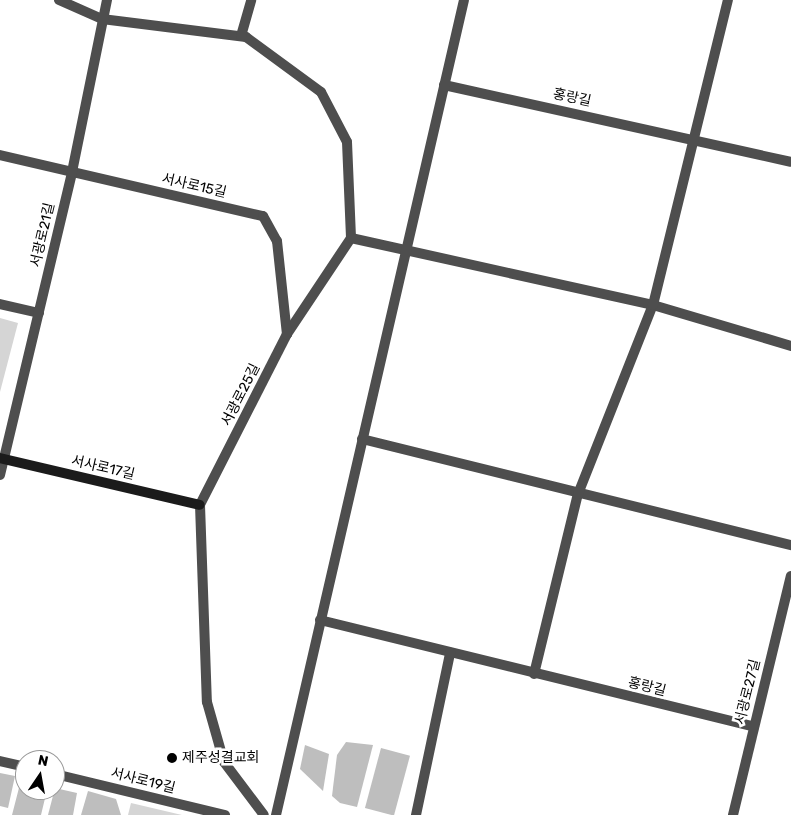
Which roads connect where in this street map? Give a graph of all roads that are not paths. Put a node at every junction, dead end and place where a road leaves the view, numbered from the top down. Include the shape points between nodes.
1 (59, 0) edge
2 (106, 0) edge
3 (251, 0) edge
4 (464, 0) edge
5 (728, 0) edge
6 (102, 19) junction
7 (241, 36) junction
8 (444, 85) junction
9 (694, 138) junction
10 (0, 155) edge
11 (791, 162) edge
12 (72, 172) junction
13 (351, 238) junction
14 (405, 250) junction
15 (0, 304) edge
16 (653, 305) junction
17 (39, 313) junction
18 (288, 334) junction
19 (791, 346) edge
20 (362, 439) junction
21 (2, 459) edge
22 (0, 475) edge
23 (578, 494) junction
24 (200, 505) junction
25 (791, 545) edge
26 (791, 576) edge
27 (320, 620) junction
28 (450, 653) junction
29 (534, 674) junction
30 (754, 727) junction
31 (0, 761) edge
32 (15, 765) edge
33 (65, 776) edge
34 (225, 815) edge
35 (264, 815) edge
36 (276, 815) edge
37 (416, 815) edge
38 (733, 815) edge

1 - 6 street
2 - 6 street, 서광로21길
3 - 7 street
4 - 8 street
5 - 9 street
6 - 7 street
6 - 12 street, 서광로21길
7 - 13 street via 321,92 347,142
8 - 9 street, 홍랑길
8 - 14 street
9 - 11 street, 홍랑길
9 - 16 street
10 - 12 street, 서사로15길
12 - 17 street, 서광로21길
12 - 18 street, 서사로15길 via 263,216 277,241
13 - 14 street
13 - 18 street, 서광로25길
14 - 16 street
14 - 20 street
15 - 17 street
16 - 19 street
16 - 23 street
17 - 21 street, 서광로21길
18 - 24 street, 서광로25길
20 - 23 street
20 - 27 street
21 - 22 street, 서광로21길
21 - 24 street, 서사로17길
23 - 25 street
23 - 29 street
24 - 35 street, 서광로25길 via 207,702 224,762
26 - 30 street, 서광로27길
27 - 28 street, 홍랑길
27 - 36 street
28 - 29 street, 홍랑길
28 - 37 street
29 - 30 street, 홍랑길
30 - 38 street, 서광로27길
31 - 32 street
33 - 34 street, 서사로19길

